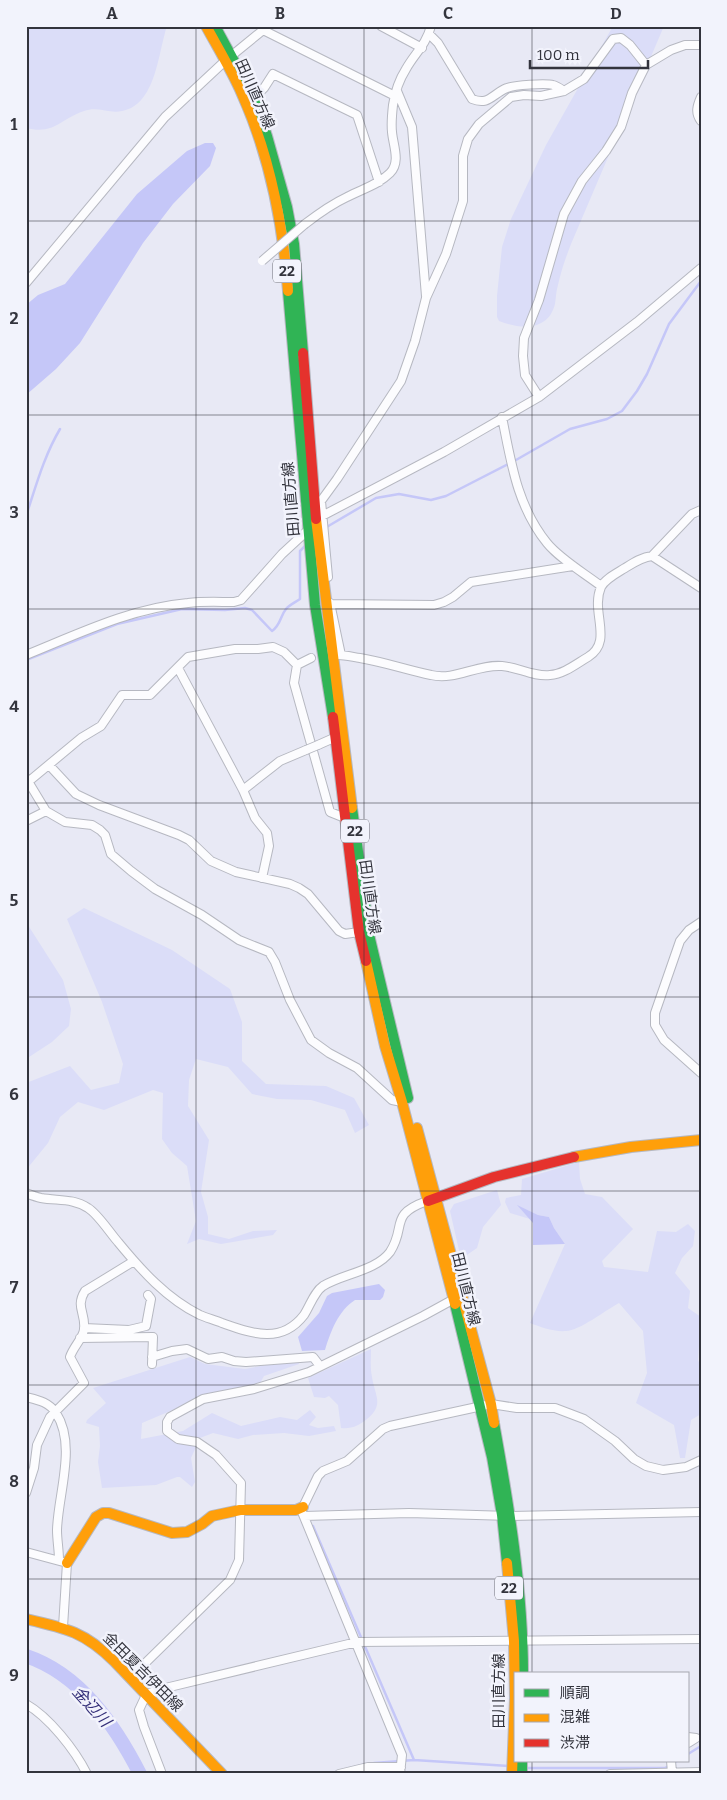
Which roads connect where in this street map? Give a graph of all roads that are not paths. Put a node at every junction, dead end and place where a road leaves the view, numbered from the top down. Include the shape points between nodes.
1 (206, 26) edge
2 (214, 26) edge
3 (381, 26) edge
4 (265, 28) edge
5 (430, 30) edge
6 (701, 45) edge
7 (422, 48) junction
8 (228, 59) junction
9 (646, 65) junction
10 (564, 91) junction
11 (396, 93) junction
12 (701, 97) edge
13 (254, 98) junction
14 (701, 121) edge
15 (379, 182) junction
16 (262, 261) dead end
17 (701, 268) edge
18 (26, 282) edge
19 (426, 298) junction
20 (539, 397) junction
21 (502, 418) junction
22 (701, 510) edge
23 (322, 516) junction
24 (308, 530) junction
25 (652, 556) junction
26 (573, 566) junction
27 (601, 586) junction
28 (701, 588) edge
29 (330, 604) junction
30 (26, 655) edge
31 (311, 658) dead end
32 (297, 665) junction
33 (178, 668) junction
34 (336, 737) junction
35 (49, 764) junction
36 (27, 780) edge
37 (243, 790) junction
38 (46, 811) junction
39 (345, 818) junction
40 (26, 821) edge
41 (262, 878) junction
42 (701, 922) edge
43 (359, 932) junction
44 (701, 1073) edge
45 (402, 1102) junction
46 (701, 1140) edge
47 (26, 1193) edge
48 (432, 1200) junction
49 (134, 1261) junction
50 (148, 1295) dead end
51 (454, 1299) junction
52 (84, 1328) junction
53 (80, 1338) junction
54 (320, 1366) junction
55 (26, 1398) edge
56 (491, 1404) junction
57 (480, 1406) junction
58 (56, 1412) junction
59 (701, 1460) edge
60 (26, 1493) edge
61 (240, 1510) junction
62 (302, 1510) junction
63 (701, 1512) edge
64 (506, 1515) junction
65 (26, 1552) edge
66 (63, 1562) junction
67 (26, 1618) edge
68 (63, 1627) junction
69 (701, 1639) edge
70 (518, 1641) junction
71 (356, 1642) junction
72 (516, 1672) edge
73 (523, 1672) edge
74 (131, 1677) junction
75 (146, 1695) junction
76 (26, 1704) edge
77 (514, 1723) edge
78 (690, 1737) edge
79 (690, 1742) edge
80 (672, 1762) edge
81 (400, 1771) edge
82 (672, 1772) junction
83 (700, 1772) edge
84 (88, 1774) edge
85 (162, 1774) edge
86 (222, 1774) edge
87 (339, 1774) edge
88 (512, 1774) edge
89 (610, 1774) edge

1 - 8 main road, 田川直方線 / 22
2 - 8 main road, 田川直方線 / 22
3 - 7 street
4 - 8 street
4 - 11 street
5 - 7 street
5 - 10 street via 472,99 487,101 506,88 520,86 554,85
6 - 9 street via 685,45
7 - 11 street via 406,68
8 - 13 main road, 田川直方線 / 22
8 - 18 street via 165,117
8 - 24 main road, 田川直方線 / 22 via 261,146 284,244
9 - 10 street via 630,45 621,38 613,39 584,79
9 - 20 street via 632,93 621,127 582,181 564,214 539,300 524,338 525,375
10 - 19 street via 511,97 478,124 468,139 463,156 463,201 446,254
11 - 15 street via 392,114 395,164 392,172
11 - 19 street via 412,127
12 - 14 street via 697,115
13 - 15 street via 273,74 357,115
13 - 48 main road, 田川直方線 / 22 via 287,207 294,244 316,524 368,930
15 - 16 street, bridge via 320,212
17 - 20 street
19 - 23 street via 401,381 321,501
20 - 21 street
21 - 23 street
21 - 26 street via 518,489 530,517 548,544
22 - 25 street via 692,514
23 - 29 street
24 - 30 street via 241,600 188,603 142,612
24 - 34 main road, 田川直方線 / 22 via 315,604
25 - 27 street via 613,575
25 - 28 street
26 - 27 street
26 - 29 street via 471,582 453,597 434,604
27 - 29 street via 597,611 600,646 565,671 551,675 536,675 502,666 450,677 433,676 338,655
31 - 32 street
32 - 33 street via 284,652 273,647 235,648 188,657
32 - 39 street via 294,683 330,812
33 - 35 street via 150,695 122,695 101,726 80,738
33 - 37 street
34 - 37 street, bridge via 280,761
34 - 39 main road, 田川直方線 / 22
35 - 36 street
35 - 41 street via 76,794 189,840 211,861 223,867
36 - 38 street
37 - 41 street via 255,818 267,833 269,846
38 - 40 street
38 - 45 street via 65,822 92,825 100,830 111,854 130,871 239,940 268,952 311,1040 356,1068 392,1100
39 - 43 main road, 田川直方線 / 22
41 - 43 street via 299,888 308,894 339,931 345,934
42 - 44 street via 680,941 655,1013 655,1025 664,1040
43 - 45 main road, 田川直方線 / 22 via 384,1046
45 - 48 main road, 田川直方線 / 22
46 - 48 main road via 656,1142 551,1161
47 - 49 street via 71,1200 89,1208
48 - 49 street via 413,1206 402,1216 389,1253 378,1264 320,1287 304,1315 290,1329 270,1335 251,1333 200,1315 170,1296
48 - 51 main road, 田川直方線 / 22
48 - 56 main road, 田川直方線 / 22
49 - 52 street via 85,1291 79,1304
50 - 52 street via 151,1299 146,1326 129,1330
51 - 54 street
51 - 57 main road, 田川直方線 / 22
52 - 53 street
53 - 54 street via 153,1337 152,1360 172,1351 187,1350 208,1359 222,1357 246,1362 313,1357
53 - 58 street via 70,1357 84,1383
54 - 61 street via 254,1389 203,1399 170,1417 167,1422 167,1430 178,1439 197,1442 216,1455 241,1483
55 - 58 street via 46,1403
56 - 57 street
56 - 59 street via 555,1408 584,1419 646,1466 663,1470 686,1467
56 - 64 main road, 田川直方線 / 22
57 - 62 street via 383,1429 346,1461 318,1476
57 - 64 main road, 田川直方線 / 22
58 - 60 street via 50,1417 37,1445
58 - 66 street via 66,1448 58,1529
61 - 62 main road
61 - 66 main road via 212,1516 187,1532 172,1533 103,1513 96,1517
61 - 74 street via 239,1560 230,1580
62 - 64 street
62 - 71 street
63 - 64 street
64 - 70 main road, 田川直方線 / 22 via 518,1576
65 - 66 street
66 - 68 street
67 - 68 main road, 金田夏吉伊田線
68 - 74 main road, 金田夏吉伊田線 via 94,1644
69 - 70 street
70 - 71 street
70 - 72 main road, 田川直方線 / 22
70 - 73 main road, 田川直方線 / 22
71 - 75 street
71 - 81 street via 402,1755
74 - 75 main road, 金田夏吉伊田線
75 - 85 street via 139,1710
75 - 86 main road, 金田夏吉伊田線
76 - 84 street via 58,1732
77 - 88 main road, 田川直方線 / 22
78 - 79 street via 696,1738
80 - 82 street
81 - 87 street via 368,1767
82 - 83 street
82 - 89 street

